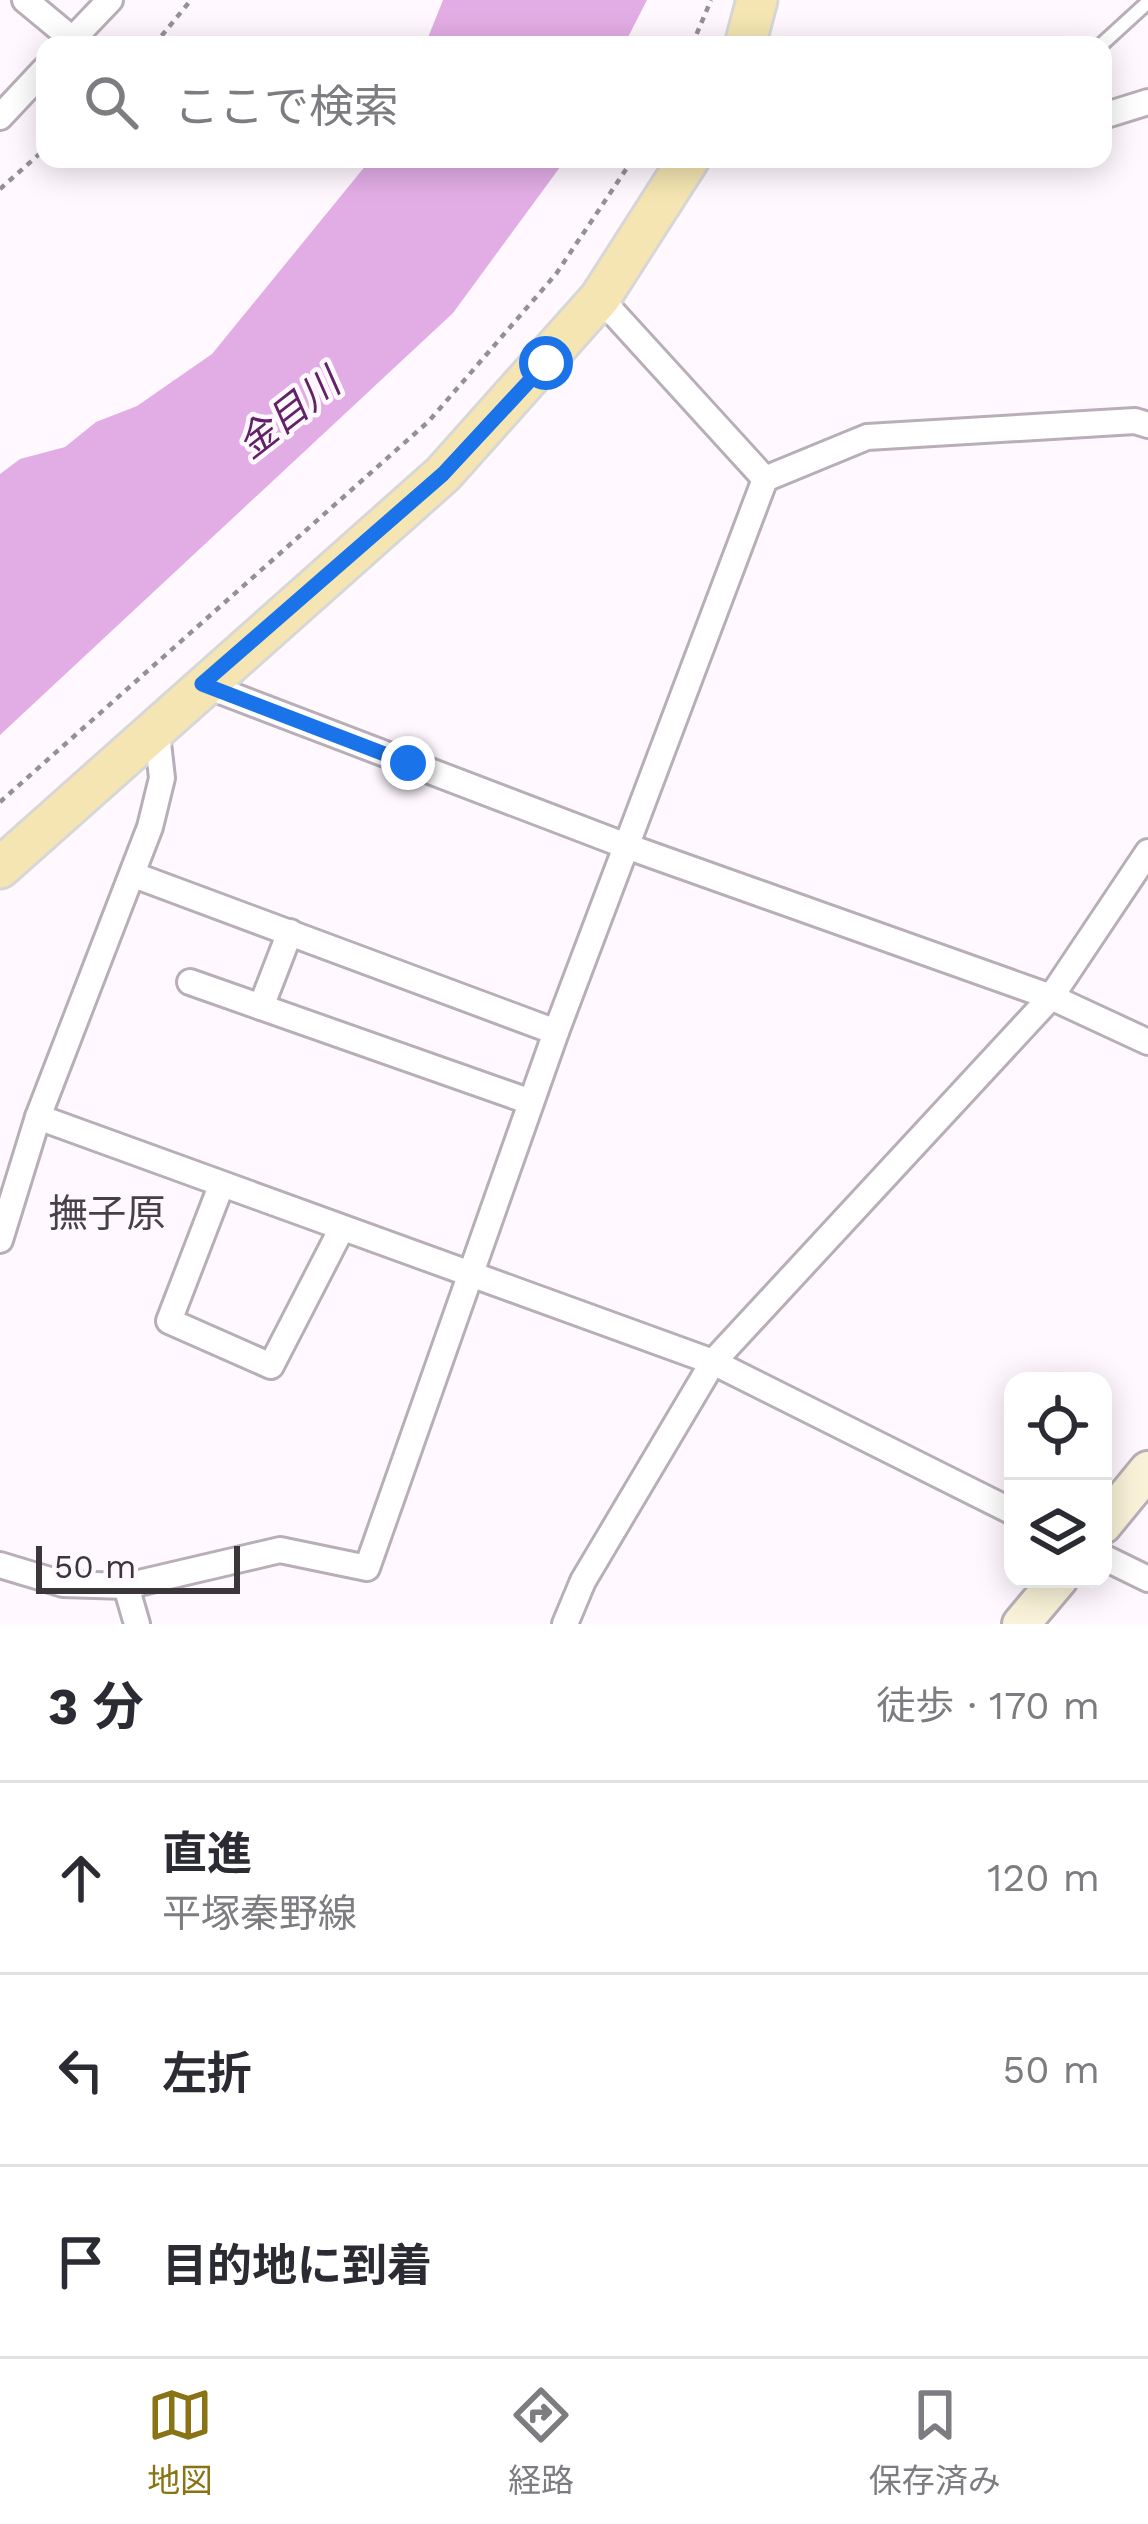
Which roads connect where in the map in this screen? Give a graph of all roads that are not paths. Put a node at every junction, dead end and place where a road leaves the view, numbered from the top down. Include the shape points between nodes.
1 (25, 0) edge
2 (110, 0) edge
3 (758, 0) edge
4 (1148, 2) edge
5 (64, 36) edge
6 (76, 36) edge
7 (749, 36) edge
8 (1111, 36) edge
9 (36, 79) edge
10 (1148, 102) edge
11 (1112, 113) edge
12 (0, 117) edge
13 (683, 168) edge
14 (600, 298) junction
15 (1148, 425) edge
16 (766, 478) junction
17 (202, 684) junction
18 (157, 734) junction
19 (628, 847) junction
20 (1148, 852) edge
21 (0, 868) edge
22 (134, 874) junction
23 (290, 932) junction
24 (190, 982) dead end
25 (1051, 997) junction
26 (261, 1007) junction
27 (556, 1032) junction
28 (1148, 1042) edge
29 (531, 1102) junction
30 (38, 1117) junction
31 (220, 1186) junction
32 (342, 1228) junction
33 (0, 1240) edge
34 (472, 1272) junction
35 (713, 1362) junction
36 (1148, 1470) edge
37 (1004, 1508) edge
38 (1112, 1514) edge
39 (1112, 1561) edge
40 (0, 1565) edge
41 (1148, 1579) edge
42 (126, 1586) junction
43 (1051, 1588) edge
44 (137, 1624) edge
45 (565, 1624) edge
46 (1021, 1624) edge

1 - 5 street
2 - 6 street
3 - 7 main road
4 - 8 lane
9 - 12 street
10 - 11 street
13 - 14 main road
14 - 16 street
14 - 17 main road via 443,474
15 - 16 street via 867,437
16 - 19 street
17 - 18 main road
17 - 19 street
18 - 21 main road
18 - 22 street via 162,778
19 - 25 street
19 - 27 street
20 - 25 street
22 - 23 street
22 - 30 street
23 - 26 street
23 - 27 street
24 - 26 street
25 - 28 street
25 - 35 street
26 - 29 street
27 - 29 street
29 - 34 street
30 - 31 street
30 - 33 street
31 - 32 street
31 - 32 street via 169,1321 271,1366
32 - 34 street
34 - 35 street
34 - 42 street via 368,1568 280,1550
35 - 37 street
35 - 45 street
36 - 38 street
39 - 41 street
40 - 42 street via 63,1584
42 - 44 street
43 - 46 street

